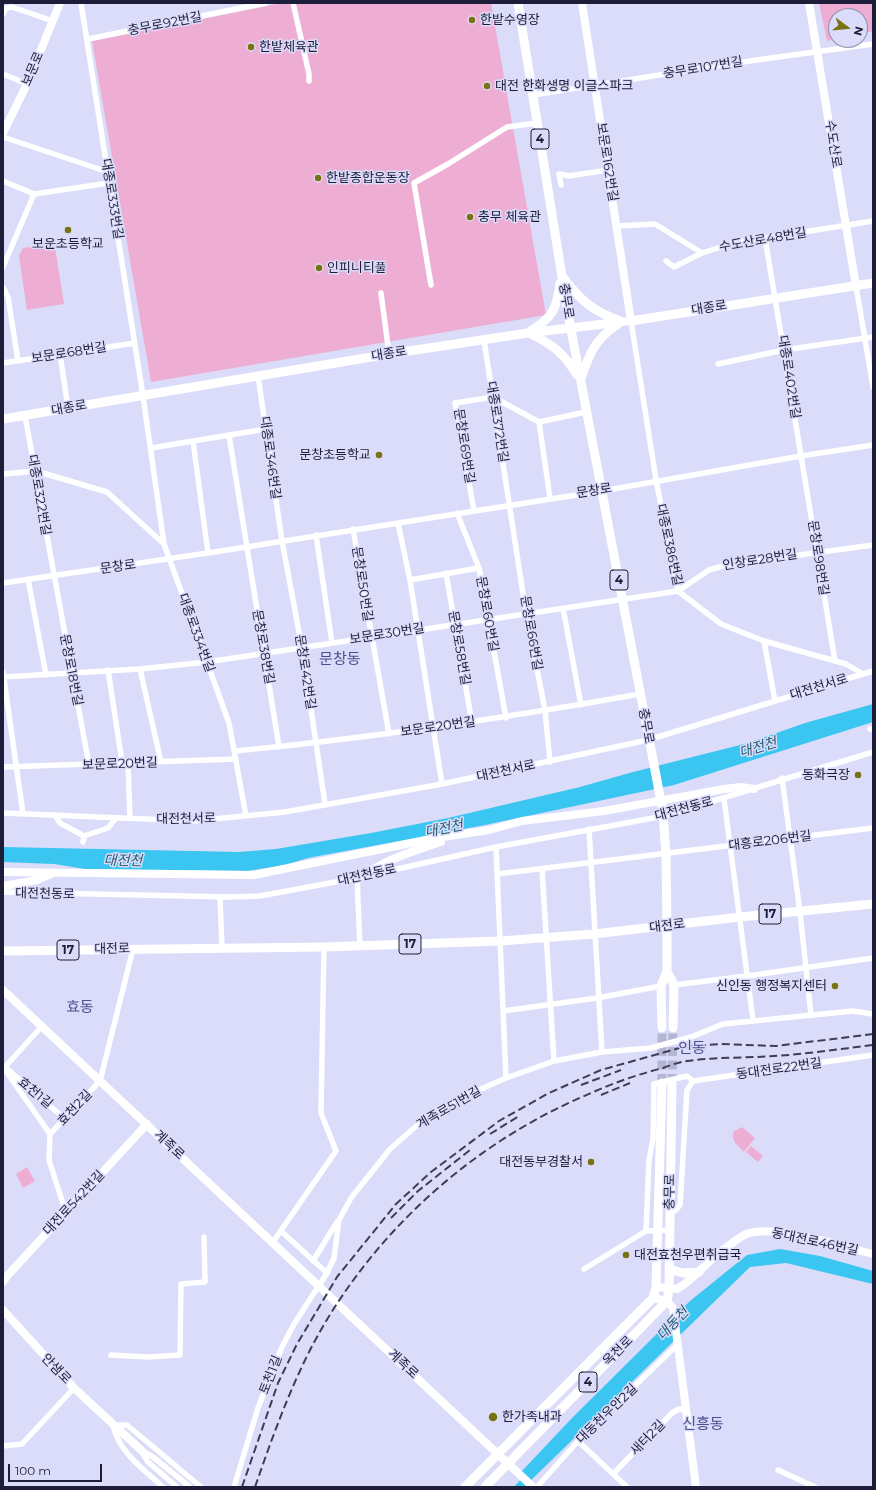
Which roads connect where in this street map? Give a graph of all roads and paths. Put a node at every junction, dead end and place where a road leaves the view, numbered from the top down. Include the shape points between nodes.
1 (60, 3) edge
2 (81, 3) edge
3 (266, 3) edge
4 (293, 3) edge
5 (518, 3) edge
6 (582, 3) edge
7 (809, 3) edge
8 (246, 5) edge
9 (3, 14) edge
10 (53, 21) junction
11 (88, 39) junction
12 (873, 44) edge
13 (817, 53) junction
14 (3, 74) edge
15 (309, 81) dead end
16 (27, 84) junction
17 (595, 85) junction
18 (533, 95) junction
19 (537, 123) junction
20 (3, 133) edge
21 (3, 136) edge
22 (608, 170) junction
23 (108, 172) junction
24 (3, 181) edge
25 (109, 183) junction
26 (561, 185) dead end
27 (34, 194) junction
28 (873, 221) edge
29 (617, 226) junction
30 (846, 226) junction
31 (765, 238) junction
32 (702, 253) junction
33 (666, 261) dead end
34 (3, 267) edge
35 (562, 274) junction
36 (873, 283) edge
37 (431, 285) dead end
38 (856, 286) junction
39 (3, 287) edge
40 (381, 293) dead end
41 (776, 298) junction
42 (631, 321) junction
43 (621, 322) junction
44 (571, 329) junction
45 (528, 333) junction
46 (873, 337) edge
47 (865, 338) junction
48 (484, 340) junction
49 (134, 343) junction
50 (784, 350) junction
51 (60, 354) junction
52 (389, 354) junction
53 (18, 361) junction
54 (3, 363) edge
55 (718, 364) dead end
56 (258, 376) junction
57 (580, 380) junction
58 (873, 387) edge
59 (143, 396) junction
60 (493, 397) junction
61 (68, 408) junction
62 (586, 412) junction
63 (25, 416) junction
64 (3, 419) edge
65 (539, 422) junction
66 (266, 429) junction
67 (229, 435) junction
68 (193, 441) junction
69 (873, 446) edge
70 (151, 448) junction
71 (801, 456) junction
72 (36, 471) junction
73 (3, 474) edge
74 (656, 480) junction
75 (602, 490) junction
76 (550, 498) junction
77 (510, 505) junction
78 (474, 511) junction
79 (457, 513) junction
80 (398, 523) junction
81 (353, 529) junction
82 (316, 535) junction
83 (282, 541) junction
84 (164, 544) junction
85 (873, 544) edge
86 (246, 547) junction
87 (817, 551) junction
88 (208, 553) junction
89 (170, 559) junction
90 (479, 568) junction
91 (446, 573) junction
92 (53, 575) junction
93 (28, 579) junction
94 (410, 580) junction
95 (3, 583) edge
96 (678, 591) junction
97 (623, 598) junction
98 (563, 608) junction
99 (526, 613) junction
100 (488, 618) junction
101 (454, 624) junction
102 (416, 629) junction
103 (371, 637) junction
104 (764, 641) junction
105 (332, 643) junction
106 (302, 648) junction
107 (264, 653) junction
108 (835, 661) junction
109 (207, 662) junction
110 (140, 669) junction
111 (108, 670) junction
112 (873, 671) edge
113 (46, 674) junction
114 (72, 674) junction
115 (863, 674) junction
116 (3, 676) edge
117 (640, 694) junction
118 (775, 701) junction
119 (581, 705) junction
120 (545, 710) junction
121 (506, 718) junction
122 (472, 723) junction
123 (433, 729) junction
124 (389, 734) junction
125 (316, 744) junction
126 (649, 744) junction
127 (279, 747) junction
128 (235, 752) junction
129 (873, 752) edge
130 (236, 759) junction
131 (161, 762) junction
132 (550, 762) junction
133 (125, 763) junction
134 (89, 765) junction
135 (18, 767) junction
136 (3, 768) edge
137 (782, 778) junction
138 (442, 784) junction
139 (754, 789) junction
140 (724, 799) junction
141 (326, 804) junction
142 (3, 813) edge
143 (23, 814) junction
144 (663, 814) junction
145 (55, 815) junction
146 (246, 816) junction
147 (116, 818) junction
148 (130, 818) junction
149 (873, 828) edge
150 (589, 829) junction
151 (462, 834) junction
152 (790, 838) junction
153 (730, 846) junction
154 (496, 847) junction
155 (666, 854) junction
156 (590, 864) junction
157 (542, 869) junction
158 (3, 872) edge
159 (56, 872) junction
160 (497, 874) junction
161 (366, 876) junction
162 (357, 878) junction
163 (3, 886) edge
164 (3, 892) edge
165 (220, 897) junction
166 (873, 904) edge
167 (800, 912) junction
168 (740, 917) junction
169 (668, 926) junction
170 (594, 934) junction
171 (547, 938) junction
172 (500, 941) junction
173 (360, 946) junction
174 (324, 947) junction
175 (222, 948) junction
176 (134, 949) junction
177 (3, 951) edge
178 (873, 958) edge
179 (805, 968) junction
180 (667, 971) junction
181 (747, 976) junction
182 (674, 985) junction
183 (661, 986) junction
184 (3, 990) edge
185 (597, 998) junction
186 (551, 1004) junction
187 (503, 1011) junction
188 (873, 1014) edge
189 (811, 1015) junction
190 (753, 1020) junction
191 (42, 1026) junction
192 (662, 1028) tunnel mouth
193 (673, 1028) tunnel mouth
194 (602, 1052) junction
195 (873, 1055) edge
196 (554, 1061) junction
197 (4, 1067) edge
198 (506, 1078) junction
199 (100, 1081) junction
200 (693, 1081) junction
201 (662, 1083) tunnel mouth
202 (672, 1083) tunnel mouth
203 (65, 1119) junction
204 (147, 1124) junction
205 (50, 1134) junction
206 (66, 1213) junction
207 (669, 1213) junction
208 (339, 1220) junction
209 (646, 1230) junction
210 (657, 1230) junction
211 (670, 1230) junction
212 (281, 1231) junction
213 (204, 1237) dead end
214 (273, 1242) junction
215 (873, 1254) edge
216 (313, 1261) junction
217 (584, 1269) dead end
218 (669, 1269) junction
219 (699, 1272) junction
220 (327, 1273) junction
221 (3, 1282) edge
222 (656, 1287) junction
223 (669, 1289) junction
224 (653, 1298) junction
225 (667, 1301) junction
226 (3, 1310) edge
227 (679, 1343) junction
228 (111, 1355) dead end
229 (74, 1388) junction
230 (687, 1410) junction
231 (113, 1425) junction
232 (578, 1441) junction
233 (3, 1446) edge
234 (141, 1450) junction
235 (499, 1453) junction
236 (508, 1462) junction
237 (778, 1470) dead end
238 (613, 1474) junction
239 (533, 1486) edge
240 (163, 1487) edge
241 (177, 1487) edge
242 (190, 1487) edge
243 (201, 1487) edge
244 (234, 1487) edge
245 (466, 1487) edge
246 (485, 1487) edge
247 (627, 1487) edge
248 (696, 1487) edge
249 (815, 1487) edge

1 - 10 main road, 보문로
2 - 11 street, 대종로333번길
3 - 8 street, 충무로92번길
4 - 15 street
5 - 18 main road, 충무로 / 4
6 - 17 main road, 보문로162번길
7 - 13 main road, 수도산로
8 - 11 street, 충무로92번길
9 - 10 street via 6,8 12,7
10 - 16 main road, 보문로
11 - 23 street, 대종로333번길
12 - 13 street, 충무로107번길
13 - 17 street, 충무로107번길
13 - 30 main road, 수도산로
14 - 16 street
16 - 20 main road, 보문로
17 - 18 street, 충무로107번길
17 - 22 main road, 보문로162번길
18 - 19 main road, 충무로 / 4
19 - 35 main road, 충무로 / 4
19 - 37 street via 507,127 414,183
21 - 23 street
22 - 26 street via 570,176 559,174
22 - 29 main road, 보문로162번길
23 - 25 street, 대종로333번길
24 - 27 street
25 - 27 street
25 - 49 street, 대종로333번길
27 - 34 street
28 - 30 street, 수도산로48번길
29 - 32 street, 수도산로48번길 via 655,224
29 - 42 main road, 보문로162번길
30 - 31 street, 수도산로48번길
30 - 38 main road, 수도산로
31 - 32 street, 수도산로48번길 via 734,243
31 - 41 street
32 - 33 street via 674,267
35 - 43 main road via 588,306
35 - 44 main road, 충무로 / 4
35 - 45 main road via 557,303 552,313
36 - 38 main road, 대종로
38 - 41 main road, 대종로
38 - 47 street
39 - 53 street via 8,297
40 - 52 street
41 - 42 main road, 대종로
41 - 50 street, 대종로402번길
42 - 43 main road, 대종로
42 - 74 street, 대종로386번길
43 - 44 main road, 대종로
43 - 57 main road via 598,340 589,355
44 - 45 main road, 대종로
44 - 57 main road, 충무로 / 4
45 - 48 main road, 대종로
45 - 57 main road via 558,350 568,360
46 - 47 street
47 - 50 street
47 - 58 street
48 - 52 main road, 대종로
48 - 60 street, 대종로372번길
49 - 51 street, 보문로68번길
49 - 59 street, 대종로333번길
50 - 55 street
50 - 71 street, 대종로402번길
51 - 53 street, 보문로68번길
51 - 61 street
52 - 56 main road, 대종로
53 - 54 street, 보문로68번길
56 - 59 main road, 대종로
56 - 66 street, 대종로346번길
57 - 62 main road, 충무로 / 4
59 - 61 main road, 대종로
59 - 70 street, 대종로334번길
60 - 65 street
60 - 77 street, 대종로372번길
60 - 78 street, 문창로69번길 via 455,403
61 - 63 main road, 대종로
62 - 65 street
62 - 75 main road, 충무로 / 4
63 - 64 main road, 대종로
63 - 72 street, 대종로322번길
65 - 76 street
66 - 67 street
66 - 83 street, 대종로346번길
67 - 68 street
67 - 86 street
68 - 70 street
68 - 88 street
69 - 71 street, 문창로
70 - 84 street, 대종로334번길
71 - 74 street, 문창로
71 - 87 street, 문창로98번길
72 - 73 street
72 - 84 street via 107,492
72 - 92 street, 대종로322번길
74 - 75 street, 문창로
74 - 96 street, 대종로386번길
75 - 76 street, 문창로
75 - 97 main road, 충무로 / 4
76 - 77 street, 문창로
77 - 78 street, 문창로
77 - 99 street, 문창로66번길
78 - 79 street, 문창로
79 - 80 street, 문창로
79 - 90 street, 문창로60번길
80 - 81 street, 문창로
80 - 94 street
81 - 82 street, 문창로
81 - 103 street, 문창로50번길
82 - 83 street, 문창로
82 - 105 street
83 - 86 street, 문창로
83 - 106 street, 문창로42번길
84 - 89 street, 대종로334번길
85 - 87 street, 인창로28번길
86 - 88 street, 문창로
86 - 107 street, 문창로38번길
87 - 96 street, 인창로28번길 via 726,565 709,570
87 - 108 street, 문창로98번길
88 - 89 street, 문창로
89 - 92 street, 문창로
89 - 109 street, 대종로334번길
90 - 91 street
90 - 100 street, 문창로60번길
91 - 94 street
91 - 101 street, 문창로58번길
92 - 93 street, 문창로
92 - 114 street, 문창로18번길
93 - 95 street, 문창로
93 - 113 street
94 - 102 street
96 - 97 street
96 - 104 street, 대종로386번길 via 721,624
97 - 98 street, 보문로30번길
97 - 117 main road, 충무로 / 4
98 - 99 street, 보문로30번길
98 - 119 street
99 - 100 street, 보문로30번길
99 - 120 street, 문창로66번길
100 - 101 street, 보문로30번길
100 - 121 street, 문창로60번길
101 - 102 street, 보문로30번길
101 - 122 street, 문창로58번길
102 - 103 street, 보문로30번길
102 - 123 street
103 - 105 street, 보문로30번길
103 - 124 street, 문창로50번길
104 - 108 street, 대종로386번길
104 - 118 street
105 - 106 street, 보문로30번길
106 - 107 street, 보문로30번길
106 - 125 street, 문창로42번길
107 - 109 street, 보문로30번길
107 - 127 street, 문창로38번길
108 - 115 street, 대종로386번길
109 - 110 street, 보문로30번길
109 - 128 street, 대종로334번길
110 - 111 street, 보문로30번길
110 - 131 street
111 - 114 street, 보문로30번길
111 - 133 street
112 - 115 street, 대전천서로
113 - 114 street, 보문로30번길
113 - 116 street, 보문로30번길
114 - 134 street, 문창로18번길
115 - 118 street, 대전천서로
116 - 135 street
117 - 119 street, 보문로20번길
117 - 126 main road, 충무로 / 4
118 - 126 street, 대전천서로
119 - 120 street, 보문로20번길
120 - 121 street, 보문로20번길
120 - 132 street, 문창로66번길
121 - 122 street, 보문로20번길
122 - 123 street, 보문로20번길
123 - 124 street, 보문로20번길
123 - 138 street
124 - 125 street, 보문로20번길
125 - 127 street, 보문로20번길
125 - 141 street, 문창로42번길
126 - 132 street, 대전천서로
126 - 144 main road, 충무로 / 4
127 - 128 street, 보문로20번길
128 - 130 street, 대종로334번길
129 - 137 street, 대전천동로
130 - 131 street, 보문로20번길
130 - 146 street, 대종로334번길
131 - 133 street, 보문로20번길
132 - 138 street, 대전천서로
133 - 134 street, 보문로20번길
133 - 148 street
134 - 135 street, 보문로20번길
135 - 136 street, 보문로20번길
135 - 143 street
137 - 139 street, 대전천동로
137 - 152 street
138 - 141 street, 대전천서로
139 - 140 street, 대전천동로
139 - 151 main road via 724,789 604,811 522,821
140 - 144 street, 대전천동로
140 - 153 street, 대전천동로
141 - 146 street, 대전천서로
142 - 143 street, 대전천서로
143 - 145 street, 대전천서로
144 - 150 street, 대전천동로
144 - 155 main road, 충무로 / 4
145 - 147 street, 대전천서로
145 - 147 street via 60,823 84,839 108,828
146 - 148 street, 대전천서로 via 192,821
147 - 148 street, 대전천서로
149 - 152 street, 대흥로206번길
150 - 154 street, 대전천동로
150 - 156 street
151 - 159 main road via 254,875
151 - 161 main road via 406,854 374,868
152 - 153 street, 대흥로206번길
152 - 167 street
153 - 155 street, 대흥로206번길
153 - 168 street
154 - 160 street
154 - 161 street, 대전천동로
155 - 156 street
155 - 169 main road, 충무로 / 4
156 - 157 street
156 - 170 street
157 - 160 street
157 - 171 street
158 - 159 main road
159 - 163 main road via 37,880
160 - 172 street
161 - 162 street, 대전천동로
162 - 165 street, 대전천동로 via 260,896
162 - 173 street
164 - 165 street, 대전천동로
165 - 175 street
166 - 167 main road, 대전로 / 17
167 - 168 main road, 대전로 / 17
167 - 179 street
168 - 169 main road, 대전로 / 17
168 - 181 street
169 - 170 main road, 대전로 / 17
169 - 180 main road, 충무로 / 4
170 - 171 main road, 대전로 / 17
170 - 185 street
171 - 172 main road, 대전로 / 17
171 - 186 street
172 - 173 main road, 대전로 / 17
172 - 187 street
173 - 174 main road, 대전로 / 17
174 - 175 main road, 대전로 / 17
174 - 212 street via 321,1113 336,1151
175 - 176 main road, 대전로 / 17
176 - 177 main road, 대전로 / 17
176 - 199 street
178 - 179 street
179 - 181 street
179 - 189 street
180 - 182 main road, 충무로 / 4
180 - 183 main road, 충무로 / 4
181 - 182 street
181 - 190 street
182 - 193 main road, 충무로 / 4
183 - 185 street
183 - 192 main road, 충무로 / 4
184 - 191 main road, 계족로
185 - 186 street
185 - 194 street
186 - 187 street
186 - 196 street
187 - 198 street
188 - 189 street, 계족로51번길 via 853,1011
189 - 190 street, 계족로51번길
190 - 194 street, 계족로51번길 via 723,1024 691,1037 651,1048
191 - 197 street
191 - 199 main road, 계족로
194 - 196 street, 계족로51번길
195 - 200 street, 동대전로22번길
196 - 198 street, 계족로51번길
197 - 203 street, 효천1길
197 - 205 street
198 - 208 street, 계족로51번길 via 461,1098 421,1122 390,1149 351,1198
199 - 203 street, 효천2길
199 - 204 main road, 계족로
200 - 207 street via 687,1090 680,1205
200 - 209 street via 687,1076 654,1084 653,1140 649,1160
201 - 210 main road, 충무로
202 - 207 main road, 충무로
203 - 205 street, 효천2길
204 - 206 main road, 대전로542번길
204 - 214 main road, 계족로
205 - 206 street via 48,1160
206 - 221 main road, 대전로542번길
207 - 211 main road, 충무로
208 - 216 street
208 - 220 street, 계족로51번길 via 334,1258
209 - 210 street
209 - 217 street
210 - 211 street
210 - 222 main road, 충무로
211 - 218 main road, 충무로
212 - 214 street
212 - 216 street
213 - 228 street via 205,1282 181,1284 180,1354 148,1357
214 - 235 main road, 계족로
215 - 219 main road, 동대전로46번길 via 778,1232 764,1232 745,1235 722,1250
216 - 220 street
218 - 219 main road via 683,1273
218 - 223 main road, 충무로
219 - 223 main road, 동대전로46번길 via 677,1289
220 - 244 street, 토천1길 via 282,1347 258,1408
222 - 223 main road
222 - 224 main road, 충무로
223 - 225 main road, 충무로
224 - 225 main road
224 - 235 main road
225 - 227 main road via 672,1304
225 - 236 main road, 옥천로 / 4
226 - 229 main road, 안샘로
227 - 230 main road
227 - 232 street, 대동천우안2길
229 - 231 main road, 안샘로
229 - 233 street via 22,1444
230 - 238 street, 새터2길 via 679,1409 672,1413
230 - 248 main road
231 - 234 main road, 안샘로
231 - 240 street via 115,1435 133,1460
231 - 243 street via 126,1425
232 - 238 street
232 - 239 street, 대동천우안2길
234 - 241 street via 148,1462
234 - 242 street via 154,1456
235 - 236 main road, 계족로
235 - 245 main road
236 - 239 main road, 계족로
236 - 246 main road, 옥천로 / 4
237 - 249 street
238 - 247 street

